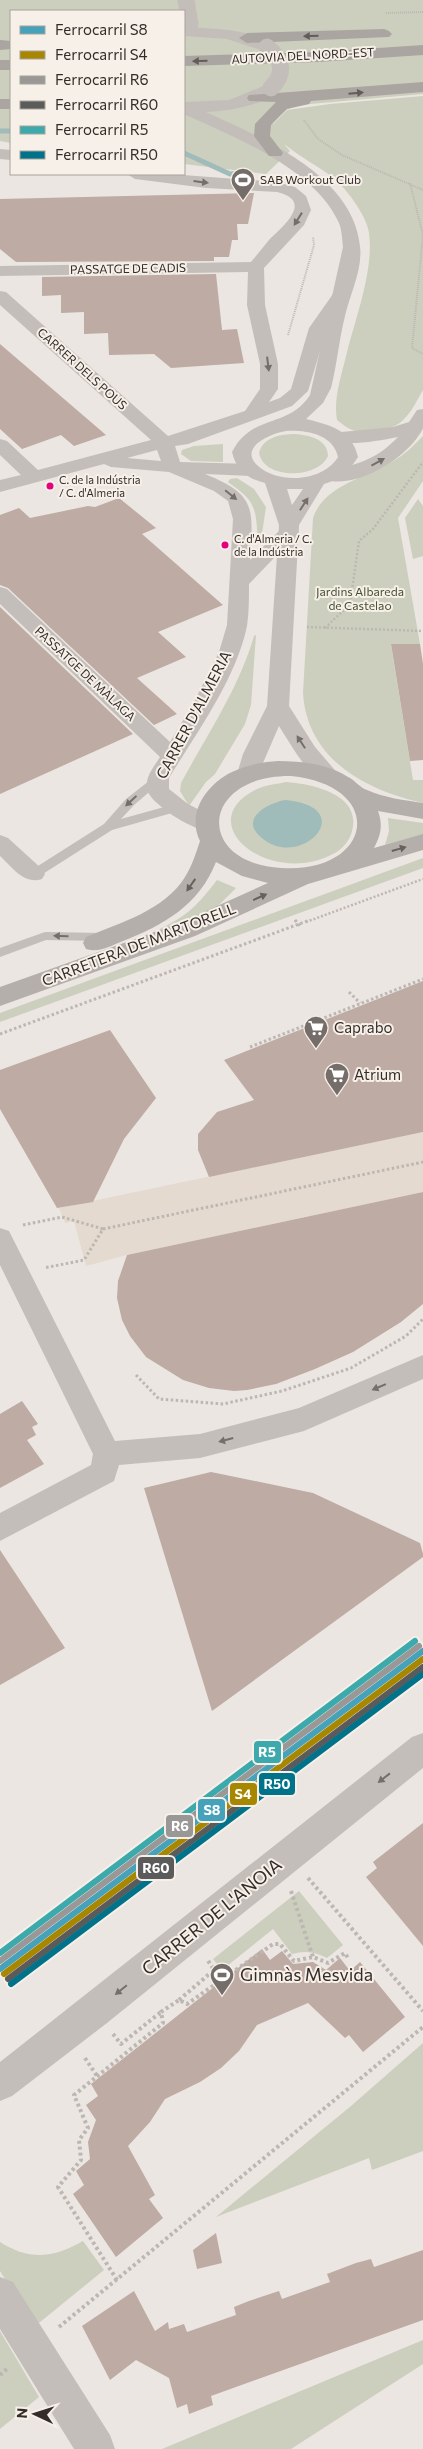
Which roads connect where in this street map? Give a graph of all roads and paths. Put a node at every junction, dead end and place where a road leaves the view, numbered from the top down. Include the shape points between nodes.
1 (186, 0) edge
2 (186, 28) edge
3 (396, 33) dead end
4 (247, 38) junction
5 (423, 50) edge
6 (185, 61) edge
7 (423, 65) edge
8 (194, 76) dead end
9 (423, 86) edge
10 (332, 96) junction
11 (255, 98) junction
12 (226, 105) junction
13 (185, 108) edge
14 (185, 108) edge
15 (302, 118) dead end
16 (229, 130) junction
17 (275, 153) junction
18 (143, 175) edge
19 (410, 183) junction
20 (423, 190) edge
21 (256, 267) junction
22 (0, 271) edge
23 (0, 296) edge
24 (339, 298) junction
25 (423, 354) edge
26 (318, 396) junction
27 (252, 415) junction
28 (420, 419) edge
29 (285, 425) junction
30 (333, 434) junction
31 (252, 437) junction
32 (169, 441) junction
33 (0, 445) edge
34 (102, 460) junction
35 (423, 462) edge
36 (172, 467) junction
37 (251, 470) junction
38 (35, 478) junction
39 (323, 479) junction
40 (274, 481) junction
41 (0, 486) edge
42 (289, 528) junction
43 (241, 581) junction
44 (0, 594) edge
45 (306, 627) dead end
46 (325, 628) junction
47 (423, 632) edge
48 (278, 706) junction
49 (171, 755) junction
50 (248, 774) junction
51 (328, 774) junction
52 (158, 778) junction
53 (360, 796) junction
54 (175, 808) junction
55 (423, 811) edge
56 (108, 827) junction
57 (209, 832) junction
58 (423, 842) edge
59 (0, 843) edge
60 (341, 865) junction
61 (34, 874) joint
62 (303, 877) junction
63 (421, 880) edge
64 (295, 920) dead end
65 (300, 926) junction
66 (110, 937) junction
67 (0, 953) edge
68 (0, 978) edge
69 (423, 979) edge
70 (350, 992) dead end
71 (0, 997) edge
72 (360, 1003) dead end
73 (0, 1034) edge
74 (250, 1047) dead end
75 (423, 1162) edge
76 (103, 1229) junction
77 (11, 1232) edge
78 (44, 1268) dead end
79 (423, 1319) edge
80 (423, 1366) edge
81 (136, 1375) dead end
82 (107, 1454) junction
83 (0, 1528) edge
84 (423, 1748) edge
85 (308, 1877) dead end
86 (291, 1891) dead end
87 (313, 1957) junction
88 (206, 1958) dead end
89 (349, 1960) dead end
90 (179, 2000) junction
91 (423, 2011) edge
92 (160, 2012) junction
93 (423, 2027) edge
94 (111, 2031) dead end
95 (85, 2059) dead end
96 (97, 2076) junction
97 (0, 2084) edge
98 (117, 2280) junction
99 (0, 2295) edge
100 (33, 2348) junction
101 (0, 2375) edge
102 (96, 2449) edge

1 - 2 street, bridge
2 - 4 street
3 -> 4 highway
4 - 11 street, bridge via 267,47 282,64 282,77 272,88
5 -> 6 highway, AUTOVIA DEL NORD-EST
7 - 8 highway, AUTOVIA DEL NORD-EST
10 -> 9 highway
10 - 11 highway
10 - 17 highway via 282,106 263,124 262,136
11 - 12 street
12 - 13 street
12 - 16 street via 222,117
14 - 16 street
15 - 19 path via 319,140 352,161
16 - 17 street
17 - 24 street via 329,194 348,220 352,246
18 -> 21 street via 289,190 300,199 303,210 298,222
19 - 20 path
19 - 25 path via 423,235 412,348
21 - 22 street, PASSATGE DE CADIS
21 -> 27 street via 256,305 269,372 268,389
23 - 32 street, CARRER DELS POUS
24 - 26 street
24 - 27 street via 318,328 299,390 286,402
26 - 29 street
26 - 30 street
27 - 32 street
28 - 30 street via 396,433 377,437
39 -> 28 street via 351,474 382,460 402,446
29 - 30 street via 305,425
29 - 31 street
30 - 39 street via 343,442 348,455 343,468
31 - 32 street
31 - 37 street via 242,452
32 - 34 street
32 - 36 street
33 - 38 street
34 - 36 street
34 - 38 street
35 - 46 path via 373,529 359,541 350,604
36 - 37 street
36 -> 43 street, CARRER D'ALMERIA via 221,487 237,498 242,519
37 - 40 street
38 - 41 street
39 - 40 street via 296,484
42 -> 39 street via 313,489
40 - 42 street
42 - 43 street
42 - 48 street
43 - 49 street, CARRER D'ALMERIA via 237,625 228,652 205,702
44 - 49 street, PASSATGE DE MÀLAGA
45 - 46 path
46 - 47 path
48 - 50 street via 254,754
51 -> 48 street via 307,752
49 - 52 street, CARRER D'ALMERIA
50 - 51 main road, CARRETERA DE MARTORELL via 282,767
50 - 57 main road, CARRETERA DE MARTORELL via 224,787 212,800 207,812
51 - 53 main road, CARRETERA DE MARTORELL
52 - 54 street, CARRER D'ALMERIA via 158,791
52 -> 56 lane
53 - 55 main road, CARRETERA DE MARTORELL via 382,804
53 - 60 main road, CARRETERA DE MARTORELL via 368,814 369,831 358,852
54 - 56 lane
54 - 57 street, CARRER D'ALMERIA
56 - 61 lane
57 - 62 main road, CARRETERA DE MARTORELL via 228,859 242,867 274,876
57 -> 66 main road, CARRETERA DE MARTORELL via 200,871 179,900 160,915
60 -> 58 main road, CARRETERA DE MARTORELL
59 - 61 street
60 - 62 main road, CARRETERA DE MARTORELL
71 -> 62 main road, CARRETERA DE MARTORELL via 186,930
63 - 65 path
64 - 65 path
65 - 73 path
66 -> 67 lane, CARRETERA DE MARTORELL via 45,936
66 - 68 main road, CARRETERA DE MARTORELL
69 - 74 path
70 - 72 path
75 - 76 path
76 - 77 path via 62,1216
76 - 78 path via 84,1260
77 - 82 street
79 - 81 path via 406,1336 351,1368 282,1392 222,1404 159,1399
80 -> 82 street via 304,1419 200,1446
82 - 83 street via 104,1472
84 -> 97 street, CARRER DE L'ANOIA
85 - 91 path
86 - 87 path
87 - 89 path via 328,1964 345,1953
87 - 90 path via 294,1961 280,1944 273,1944 187,2004
88 - 90 path via 214,1970
90 - 92 path
92 - 94 path via 120,2044
92 - 96 path via 163,2023
93 - 98 path
95 - 96 path
96 - 98 path via 74,2095 88,2128 79,2140 81,2160 58,2187
98 - 100 path
99 - 100 street
100 - 101 path
100 - 102 street

